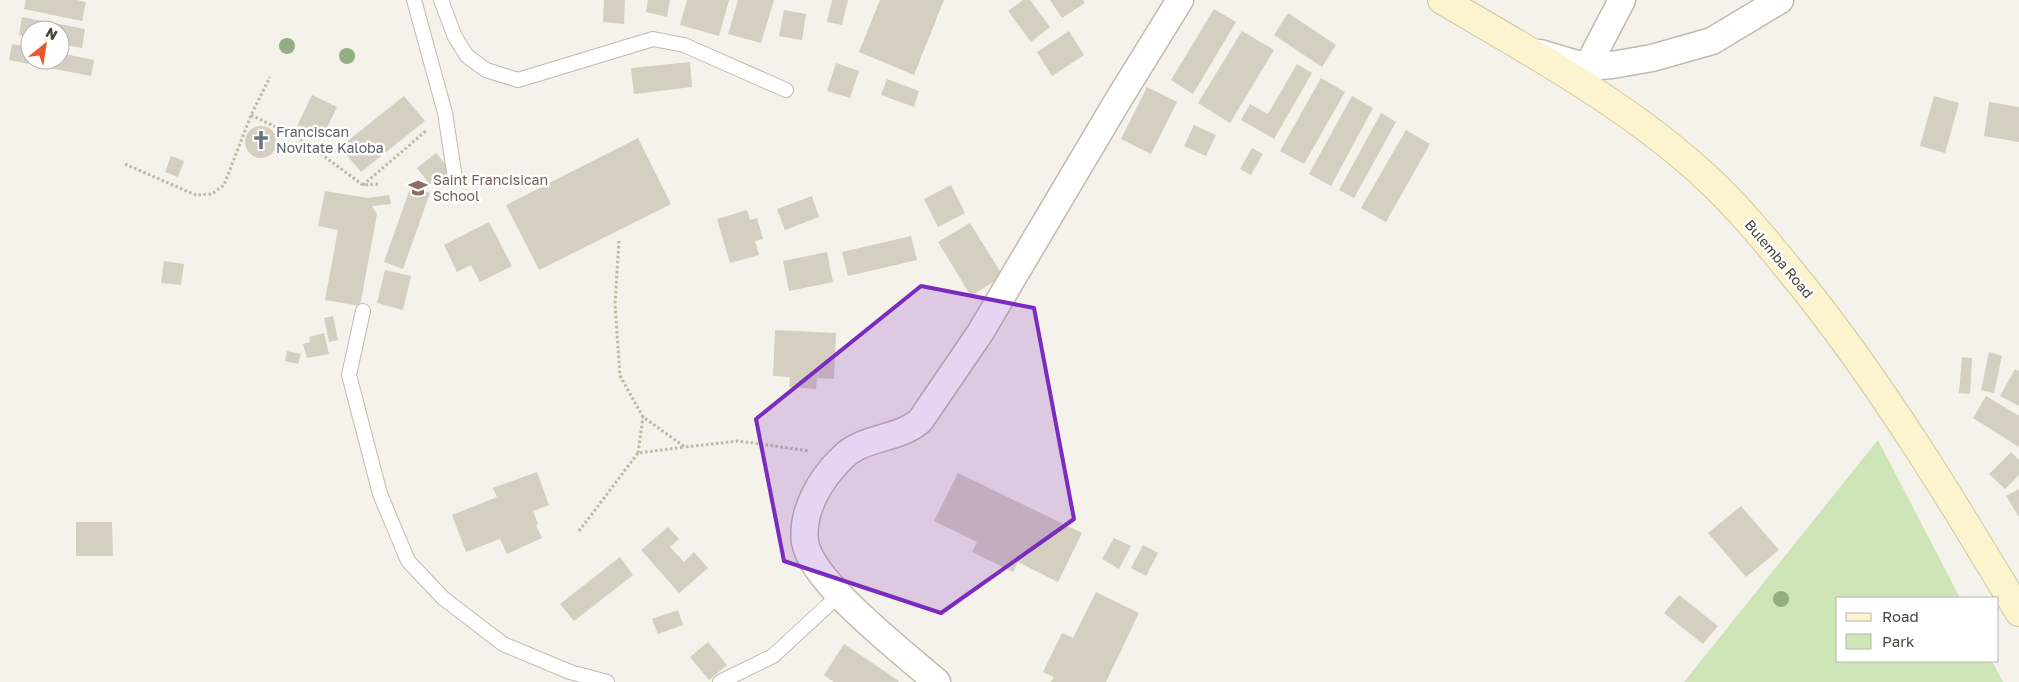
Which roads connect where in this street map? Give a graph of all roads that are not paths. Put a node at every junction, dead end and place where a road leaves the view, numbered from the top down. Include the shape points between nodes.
1 (414, 0) edge
2 (441, 0) edge
3 (1180, 0) edge
4 (1442, 0) edge
5 (1622, 0) edge
6 (1780, 0) edge
7 (1522, 47) junction
8 (1587, 67) junction
9 (786, 90) dead end
10 (455, 178) dead end
11 (363, 311) dead end
12 (839, 595) junction
13 (2019, 612) edge
14 (607, 682) edge
15 (720, 682) edge
16 (936, 682) edge

1 - 10 lane via 445,113
2 - 9 lane via 454,37 468,56 486,70 518,80 653,39 684,45
3 - 12 street via 985,325 920,422 907,430 869,441 843,456 819,484 811,501 805,542 813,562
4 - 7 main road, Bulemba Road
5 - 8 street
6 - 8 street via 1712,41 1652,58
7 - 8 street
7 - 13 main road, Bulemba Road via 1641,125 1709,180 1767,243 1830,319 1892,406
11 - 14 lane via 349,375 380,494 408,561 443,598 503,644 570,672
12 - 15 lane via 773,656
12 - 16 street

